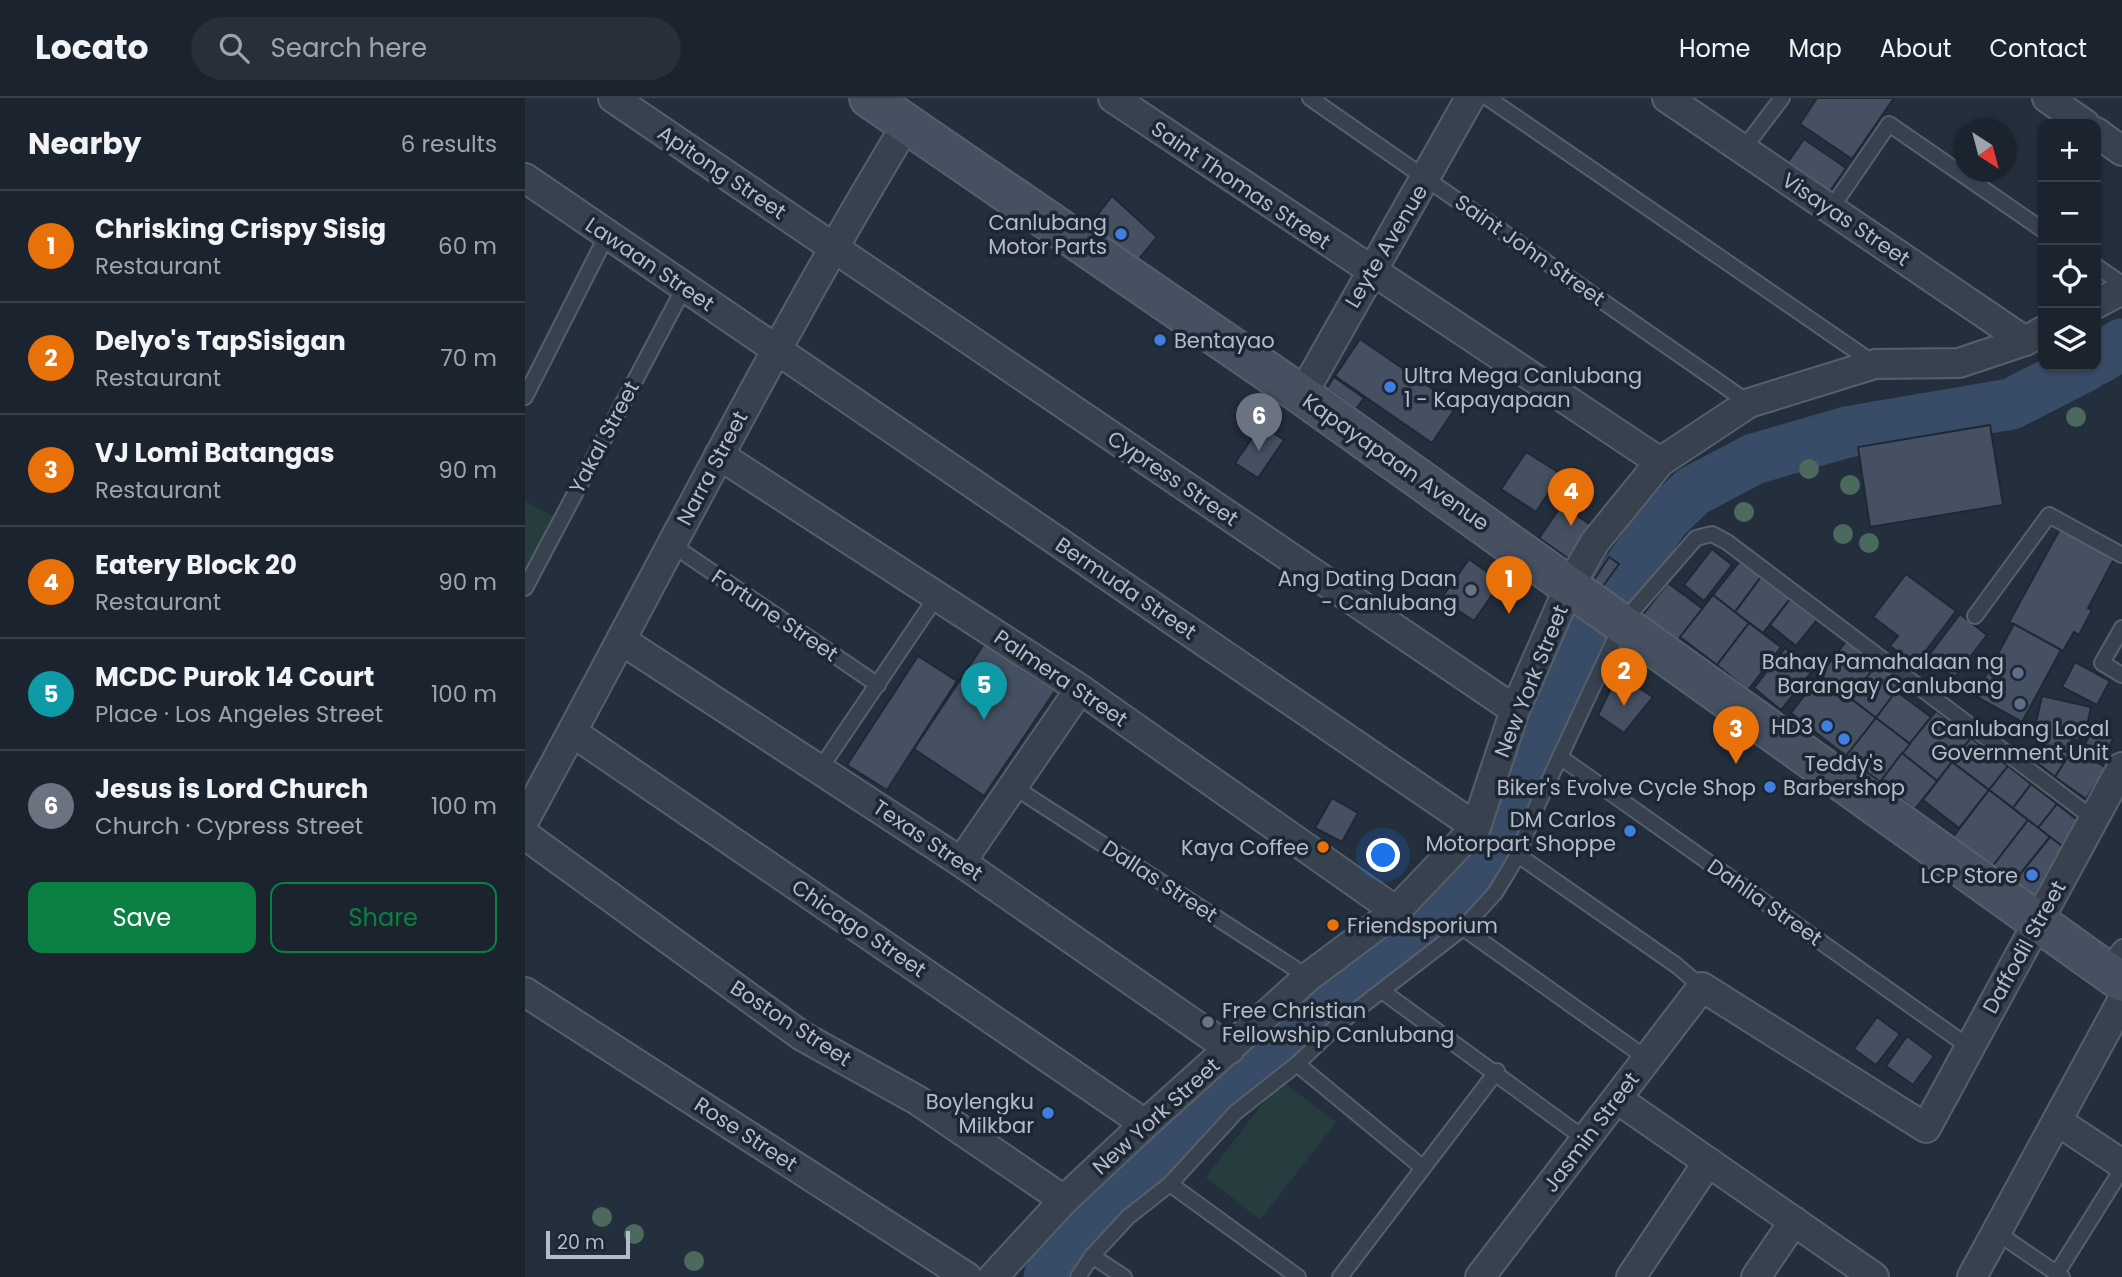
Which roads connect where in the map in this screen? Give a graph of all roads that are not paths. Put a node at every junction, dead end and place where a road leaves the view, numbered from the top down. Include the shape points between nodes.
1 (613, 98) edge
2 (869, 98) edge
3 (1310, 98) edge
4 (1470, 98) edge
5 (1487, 98) edge
6 (1667, 98) edge
7 (1782, 98) edge
8 (2047, 98) edge
9 (1124, 101) edge
10 (2078, 119) edge
11 (908, 122) junction
12 (2101, 136) edge
13 (1744, 148) junction
14 (2122, 151) edge
15 (1427, 177) junction
16 (525, 178) edge
17 (1830, 210) junction
18 (2038, 227) edge
19 (607, 235) junction
20 (832, 247) junction
21 (2101, 269) edge
22 (1369, 271) junction
23 (2122, 284) edge
24 (684, 288) junction
25 (2122, 290) edge
26 (2101, 301) edge
27 (2034, 336) edge
28 (775, 349) junction
29 (1875, 364) junction
30 (1301, 394) junction
31 (525, 397) edge
32 (1749, 403) junction
33 (719, 455) junction
34 (1660, 461) junction
35 (671, 544) junction
36 (2122, 555) edge
37 (525, 588) edge
38 (937, 596) junction
39 (1599, 605) junction
40 (1975, 615) dead end
41 (2122, 628) edge
42 (621, 640) junction
43 (2122, 676) edge
44 (878, 685) junction
45 (1080, 689) junction
46 (1515, 710) junction
47 (572, 732) junction
48 (1560, 757) junction
49 (2122, 767) edge
50 (820, 769) junction
51 (1011, 785) junction
52 (525, 819) edge
53 (2094, 820) junction
54 (1476, 827) junction
55 (525, 835) edge
56 (1518, 855) junction
57 (961, 862) junction
58 (1396, 911) junction
59 (2037, 923) junction
60 (1464, 928) junction
61 (2118, 975) edge
62 (1308, 977) junction
63 (1702, 987) junction
64 (1382, 990) junction
65 (525, 992) edge
66 (1969, 1047) junction
67 (1230, 1049) junction
68 (1646, 1058) junction
69 (1297, 1065) junction
70 (1497, 1072) junction
71 (1617, 1099) junction
72 (2057, 1121) junction
73 (1145, 1124) junction
74 (1585, 1139) junction
75 (1708, 1162) junction
76 (1422, 1167) junction
77 (2122, 1167) edge
78 (1170, 1184) junction
79 (1064, 1200) junction
80 (1794, 1222) junction
81 (1996, 1232) junction
82 (1092, 1256) junction
83 (2059, 1275) edge
84 (967, 1277) edge
85 (993, 1277) edge
86 (1079, 1277) edge
87 (1125, 1277) edge
88 (1298, 1277) edge
89 (1340, 1277) edge
90 (1480, 1277) edge
91 (1631, 1277) edge
92 (1756, 1277) edge
93 (1874, 1277) edge
94 (1972, 1277) edge

1 - 20 street, Apitong Street
2 - 11 street, Kapayapaan Avenue
3 - 15 lane, Saint John Street
4 - 15 street, Leyte Avenue
5 - 29 lane
6 - 13 street, Visayas Street
7 - 13 lane
8 - 10 street
9 - 22 street, Saint Thomas Street
11 - 20 street, Narra Street
11 - 30 street, Kapayapaan Avenue
12 - 14 street
13 - 17 street, Visayas Street
15 - 22 street, Leyte Avenue
15 - 32 lane, Saint John Street
16 - 19 street, Lawaan Street
17 - 18 lane via 1889,124
17 - 27 street, Visayas Street
19 - 24 street, Lawaan Street
19 - 31 lane
20 - 28 street, Narra Street
20 - 46 street, Cypress Street
21 - 23 lane
22 - 30 street, Leyte Avenue
22 - 34 street, Saint Thomas Street
24 - 28 street, Lawaan Street
24 - 37 lane, Yakal Street
25 - 26 street
27 - 29 street, New York Street via 1959,363
28 - 33 street, Narra Street
28 - 54 street, Bermuda Street
29 - 32 street, New York Street
30 - 39 street, Kapayapaan Avenue
32 - 34 street, New York Street
33 - 35 street, Narra Street
33 - 38 street, Palmera Street
34 - 39 street, New York Street via 1595,542
35 - 42 street, Narra Street
35 - 44 lane, Fortune Street
36 - 40 lane via 2049,516
38 - 44 lane
38 - 45 street, Palmera Street
39 - 46 street, New York Street
39 - 48 lane
39 - 53 lane via 1704,535 1719,536
39 - 59 street, Kapayapaan Avenue
41 - 43 lane via 2102,663
42 - 47 street, Narra Street
42 - 50 street, Texas Street
44 - 50 lane
45 - 51 street
45 - 58 street, Palmera Street
46 - 54 street, New York Street
47 - 52 street, Narra Street
47 - 73 street, Chicago Street
48 - 56 lane
48 - 66 lane, Dahlia Street
49 - 53 street, Daffodil Street
50 - 57 street, Texas Street
51 - 57 street
51 - 62 lane, Dallas Street
53 - 59 street, Daffodil Street
54 - 58 street, New York Street
55 - 79 street, Boston Street via 802,1036 917,1100
56 - 60 lane via 1495,893
56 - 63 lane
57 - 67 street, Texas Street
58 - 62 street, New York Street
59 - 61 street, Kapayapaan Avenue
59 - 66 street, Daffodil Street
60 - 64 lane
60 - 68 lane
61 - 72 street
62 - 67 street, New York Street
63 - 66 street, Daffodil Street via 1926,1128
63 - 68 street, Jasmin Street
64 - 69 lane
64 - 70 lane
65 - 84 street, Rose Street
67 - 73 street, New York Street
68 - 71 street, Jasmin Street
69 - 76 lane
69 - 78 lane via 1236,1112
70 - 74 lane
70 - 76 lane
71 - 74 street, Jasmin Street
71 - 75 street
72 - 77 street
72 - 81 street
73 - 79 street, New York Street
74 - 90 street, Jasmin Street
75 - 80 street
75 - 91 street
76 - 89 lane
77 - 83 lane
78 - 82 lane via 1128,1217
78 - 88 lane
79 - 85 street, New York Street
80 - 92 street
80 - 93 street
81 - 83 lane
81 - 94 street
82 - 86 lane
82 - 87 lane

